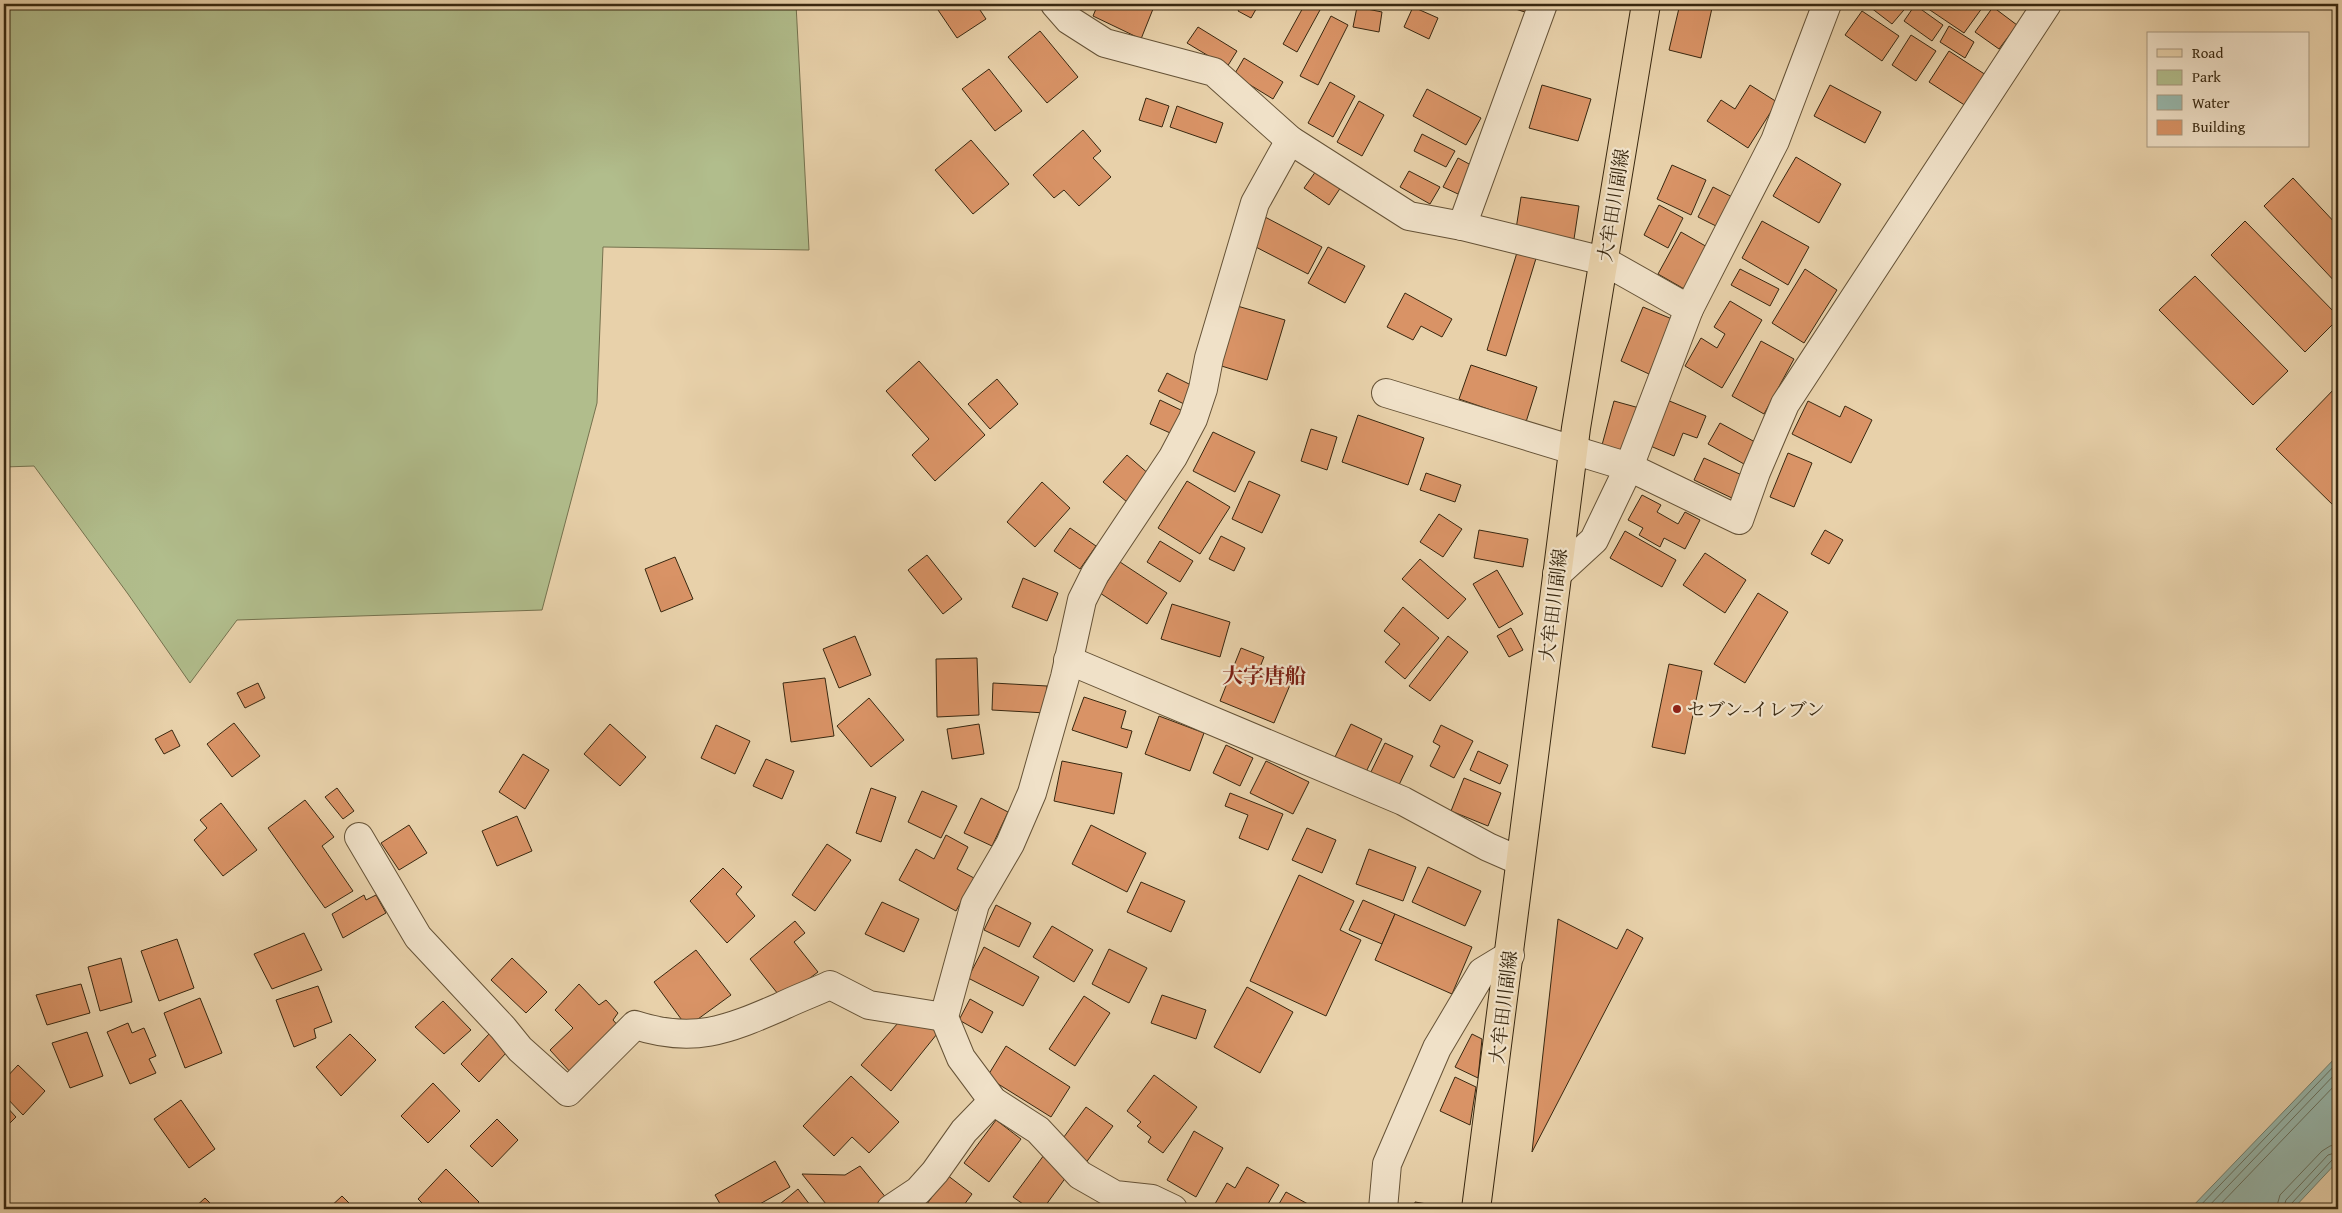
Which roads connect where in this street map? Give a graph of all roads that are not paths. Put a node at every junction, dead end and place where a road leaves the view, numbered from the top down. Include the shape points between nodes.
1 (1055, 4) edge
2 (1542, 4) edge
3 (1646, 4) edge
4 (1827, 4) edge
5 (2047, 4) edge
6 (1290, 140) junction
7 (1462, 226) junction
8 (1604, 261) junction
9 (1689, 309) junction
10 (1386, 393) dead end
11 (1573, 450) junction
12 (1629, 468) junction
13 (1557, 574) junction
14 (1068, 660) junction
15 (360, 837) dead end
16 (1520, 860) junction
17 (1510, 955) junction
18 (944, 1017) junction
19 (993, 1101) junction
20 (891, 1209) edge
21 (1173, 1209) edge
22 (1383, 1209) edge
23 (1476, 1209) edge

1 - 6 street via 1068,20 1105,43 1214,72
2 - 7 street
3 - 8 main road, 大牟田川副線
4 - 9 street via 1775,141
5 - 12 street via 1785,404 1739,520
6 - 7 street via 1408,216
6 - 14 street via 1255,203 1193,419 1173,457 1082,600
7 - 8 street
8 - 9 street
8 - 11 main road, 大牟田川副線
9 - 12 street
10 - 11 street
11 - 12 street
11 - 13 main road, 大牟田川副線
12 - 13 street via 1594,540
13 - 16 main road, 大牟田川副線
14 - 16 street via 1403,801 1488,847
14 - 18 street via 1032,793 1010,844 975,904
15 - 18 street via 418,937 520,1049 568,1092 635,1025 660,1033 712,1033 741,1024 830,985 870,1005
16 - 17 main road, 大牟田川副線
17 - 22 street via 1482,972 1437,1048 1387,1164
17 - 23 main road, 大牟田川副線
18 - 19 street via 961,1058
19 - 20 street via 964,1131 918,1191
19 - 21 street via 1038,1130 1080,1175 1115,1195 1152,1199

